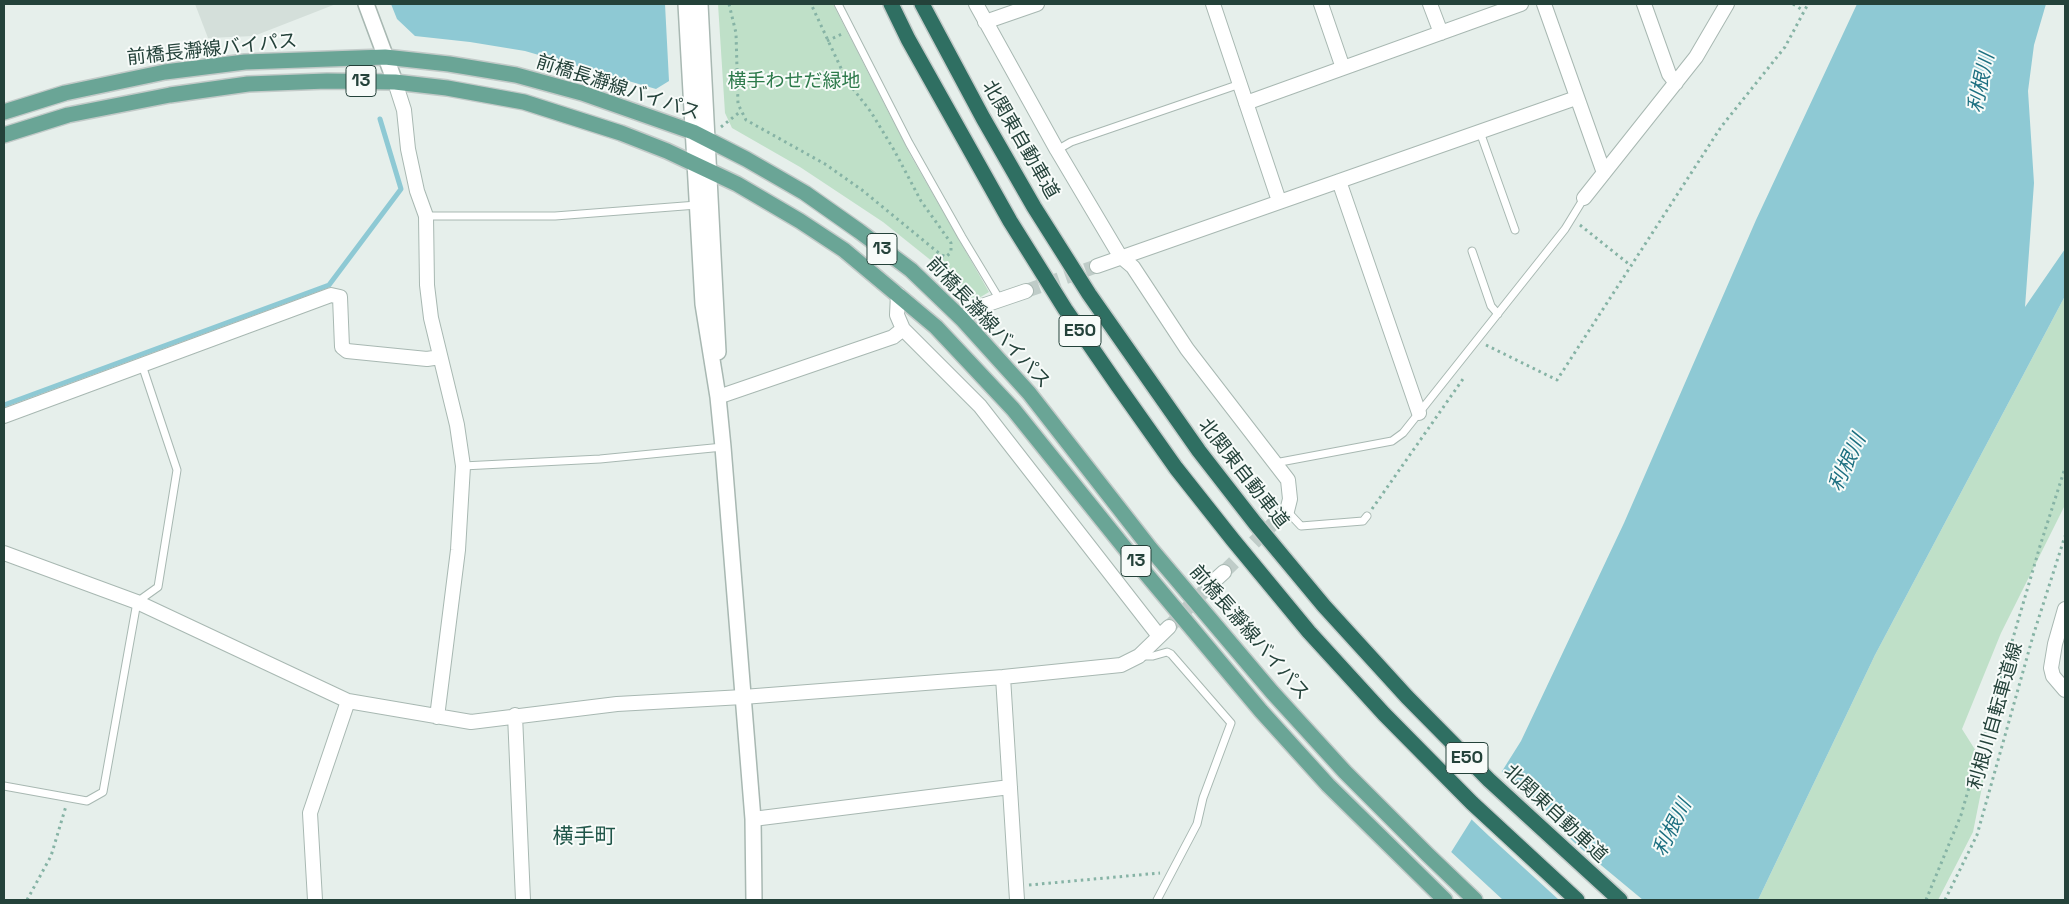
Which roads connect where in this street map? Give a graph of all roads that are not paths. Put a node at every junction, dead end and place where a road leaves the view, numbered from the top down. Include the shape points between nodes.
1 (366, 4) edge
2 (686, 4) edge
3 (700, 4) edge
4 (838, 4) edge
5 (891, 4) edge
6 (922, 4) edge
7 (976, 4) edge
8 (1037, 4) edge
9 (1213, 4) edge
10 (1321, 4) edge
11 (1430, 4) edge
12 (1521, 4) edge
13 (1544, 4) edge
14 (1644, 4) edge
15 (1726, 4) edge
16 (986, 22) junction
17 (1441, 33) junction
18 (385, 57) junction
19 (1343, 68) junction
20 (395, 82) junction
21 (1676, 83) junction
22 (1240, 84) junction
23 (1576, 98) junction
24 (1246, 103) junction
25 (4, 112) edge
26 (693, 132) junction
27 (1480, 132) junction
28 (4, 135) edge
29 (708, 139) junction
30 (1056, 150) junction
31 (694, 163) junction
32 (710, 171) junction
33 (1604, 173) junction
34 (1339, 181) junction
35 (1584, 198) joint
36 (1279, 201) junction
37 (696, 205) junction
38 (426, 216) junction
39 (1515, 230) dead end
40 (1472, 252) dead end
41 (1120, 256) junction
42 (1097, 266) tunnel mouth
43 (1026, 291) tunnel mouth
44 (898, 294) junction
45 (1000, 300) junction
46 (1498, 314) junction
47 (962, 319) junction
48 (903, 329) junction
49 (440, 357) junction
50 (142, 364) junction
51 (718, 397) junction
52 (1419, 413) junction
53 (4, 416) edge
54 (723, 447) junction
55 (1274, 463) junction
56 (463, 466) junction
57 (1282, 515) joint
58 (1367, 516) road end
59 (4, 553) edge
60 (1224, 572) tunnel mouth
61 (1213, 582) tunnel mouth
62 (138, 602) junction
63 (2065, 609) edge
64 (1139, 656) junction
65 (1003, 677) junction
66 (2065, 690) edge
67 (743, 698) junction
68 (348, 702) junction
69 (516, 715) junction
70 (437, 717) junction
71 (4, 786) edge
72 (1010, 787) junction
73 (753, 819) junction
74 (1017, 893) edge
75 (315, 900) edge
76 (524, 900) edge
77 (754, 900) edge
78 (1157, 900) edge
79 (1445, 900) edge
80 (1475, 900) edge
81 (1577, 900) edge
82 (1620, 900) edge

1 - 18 street
2 - 26 street
3 - 29 street
4 - 45 lane via 909,143
5 - 81 highway, E50 via 1010,221 1065,309 1176,468 1232,540 1384,714 1465,796
6 - 82 highway, 北関東自動車道 / E50 via 1029,198 1094,302 1199,451 1255,523 1324,606 1407,697 1489,780
7 - 16 street
8 - 16 street
9 - 22 street
10 - 19 street
11 - 17 street
12 - 17 street
13 - 23 street
14 - 21 street via 1669,74
15 - 21 street via 1696,57
16 - 30 street
17 - 19 street
18 - 20 street
18 - 25 main road, 前橋長瀞線バイパス / 13 via 245,62 165,72 65,93
18 - 26 main road, 前橋長瀞線バイパス / 13 via 516,75 582,93
19 - 24 street
20 - 28 main road, 前橋長瀞線バイパス / 13 via 248,84 68,115
20 - 31 main road, 前橋長瀞線バイパス / 13 via 524,102 621,133
20 - 38 street via 404,110 417,191
21 - 33 street
22 - 24 street
22 - 30 lane
23 - 27 street
23 - 33 street
24 - 36 street
26 - 29 main road, 前橋長瀞線バイパス / 13
26 - 31 street
27 - 34 street
27 - 39 lane
29 - 32 street
29 - 47 main road, 前橋長瀞線バイパス / 13 via 806,193 911,270
30 - 41 street
31 - 32 main road, 前橋長瀞線バイパス / 13
31 - 37 street
32 - 44 main road, 前橋長瀞線バイパス / 13 via 800,221 844,250
32 - 51 street
33 - 35 street
34 - 36 street
34 - 52 street
35 - 46 lane
36 - 41 street
37 - 38 lane via 555,216
37 - 51 street via 703,304
38 - 49 street via 427,284
40 - 46 lane
41 - 42 street
41 - 55 street via 1133,267 1187,349
43 - 45 street
44 - 48 street via 897,314
44 - 79 main road, 前橋長瀞線バイパス / 13 via 936,327 1013,409 1261,711 1328,785
45 - 47 street via 979,307
46 - 52 lane
47 - 80 main road, 前橋長瀞線バイパス / 13 via 1028,393 1150,548 1272,692 1352,779
48 - 51 street via 893,336
48 - 64 street via 980,406 1164,632
49 - 50 street via 427,359 348,351 342,347 340,297 331,295
49 - 56 street via 457,425
50 - 53 street
50 - 62 lane via 177,470 158,587
51 - 54 street
52 - 55 lane via 1404,433 1392,441
54 - 56 lane via 600,459
54 - 67 street
55 - 57 street via 1288,480 1290,499
56 - 70 street via 458,550
57 - 58 lane via 1301,526 1363,521
59 - 62 street
60 - 61 street
62 - 68 street
62 - 71 lane via 103,792 87,801
63 - 66 street via 2051,668 2053,676
64 - 65 street via 1122,665
64 - 78 lane via 1171,654 1231,723 1202,798 1198,824
65 - 67 street
65 - 72 street
67 - 69 street via 617,704
67 - 73 street
68 - 70 street
68 - 75 street via 310,813
69 - 70 street via 470,722
69 - 76 street
72 - 73 street
72 - 74 street
73 - 77 street

